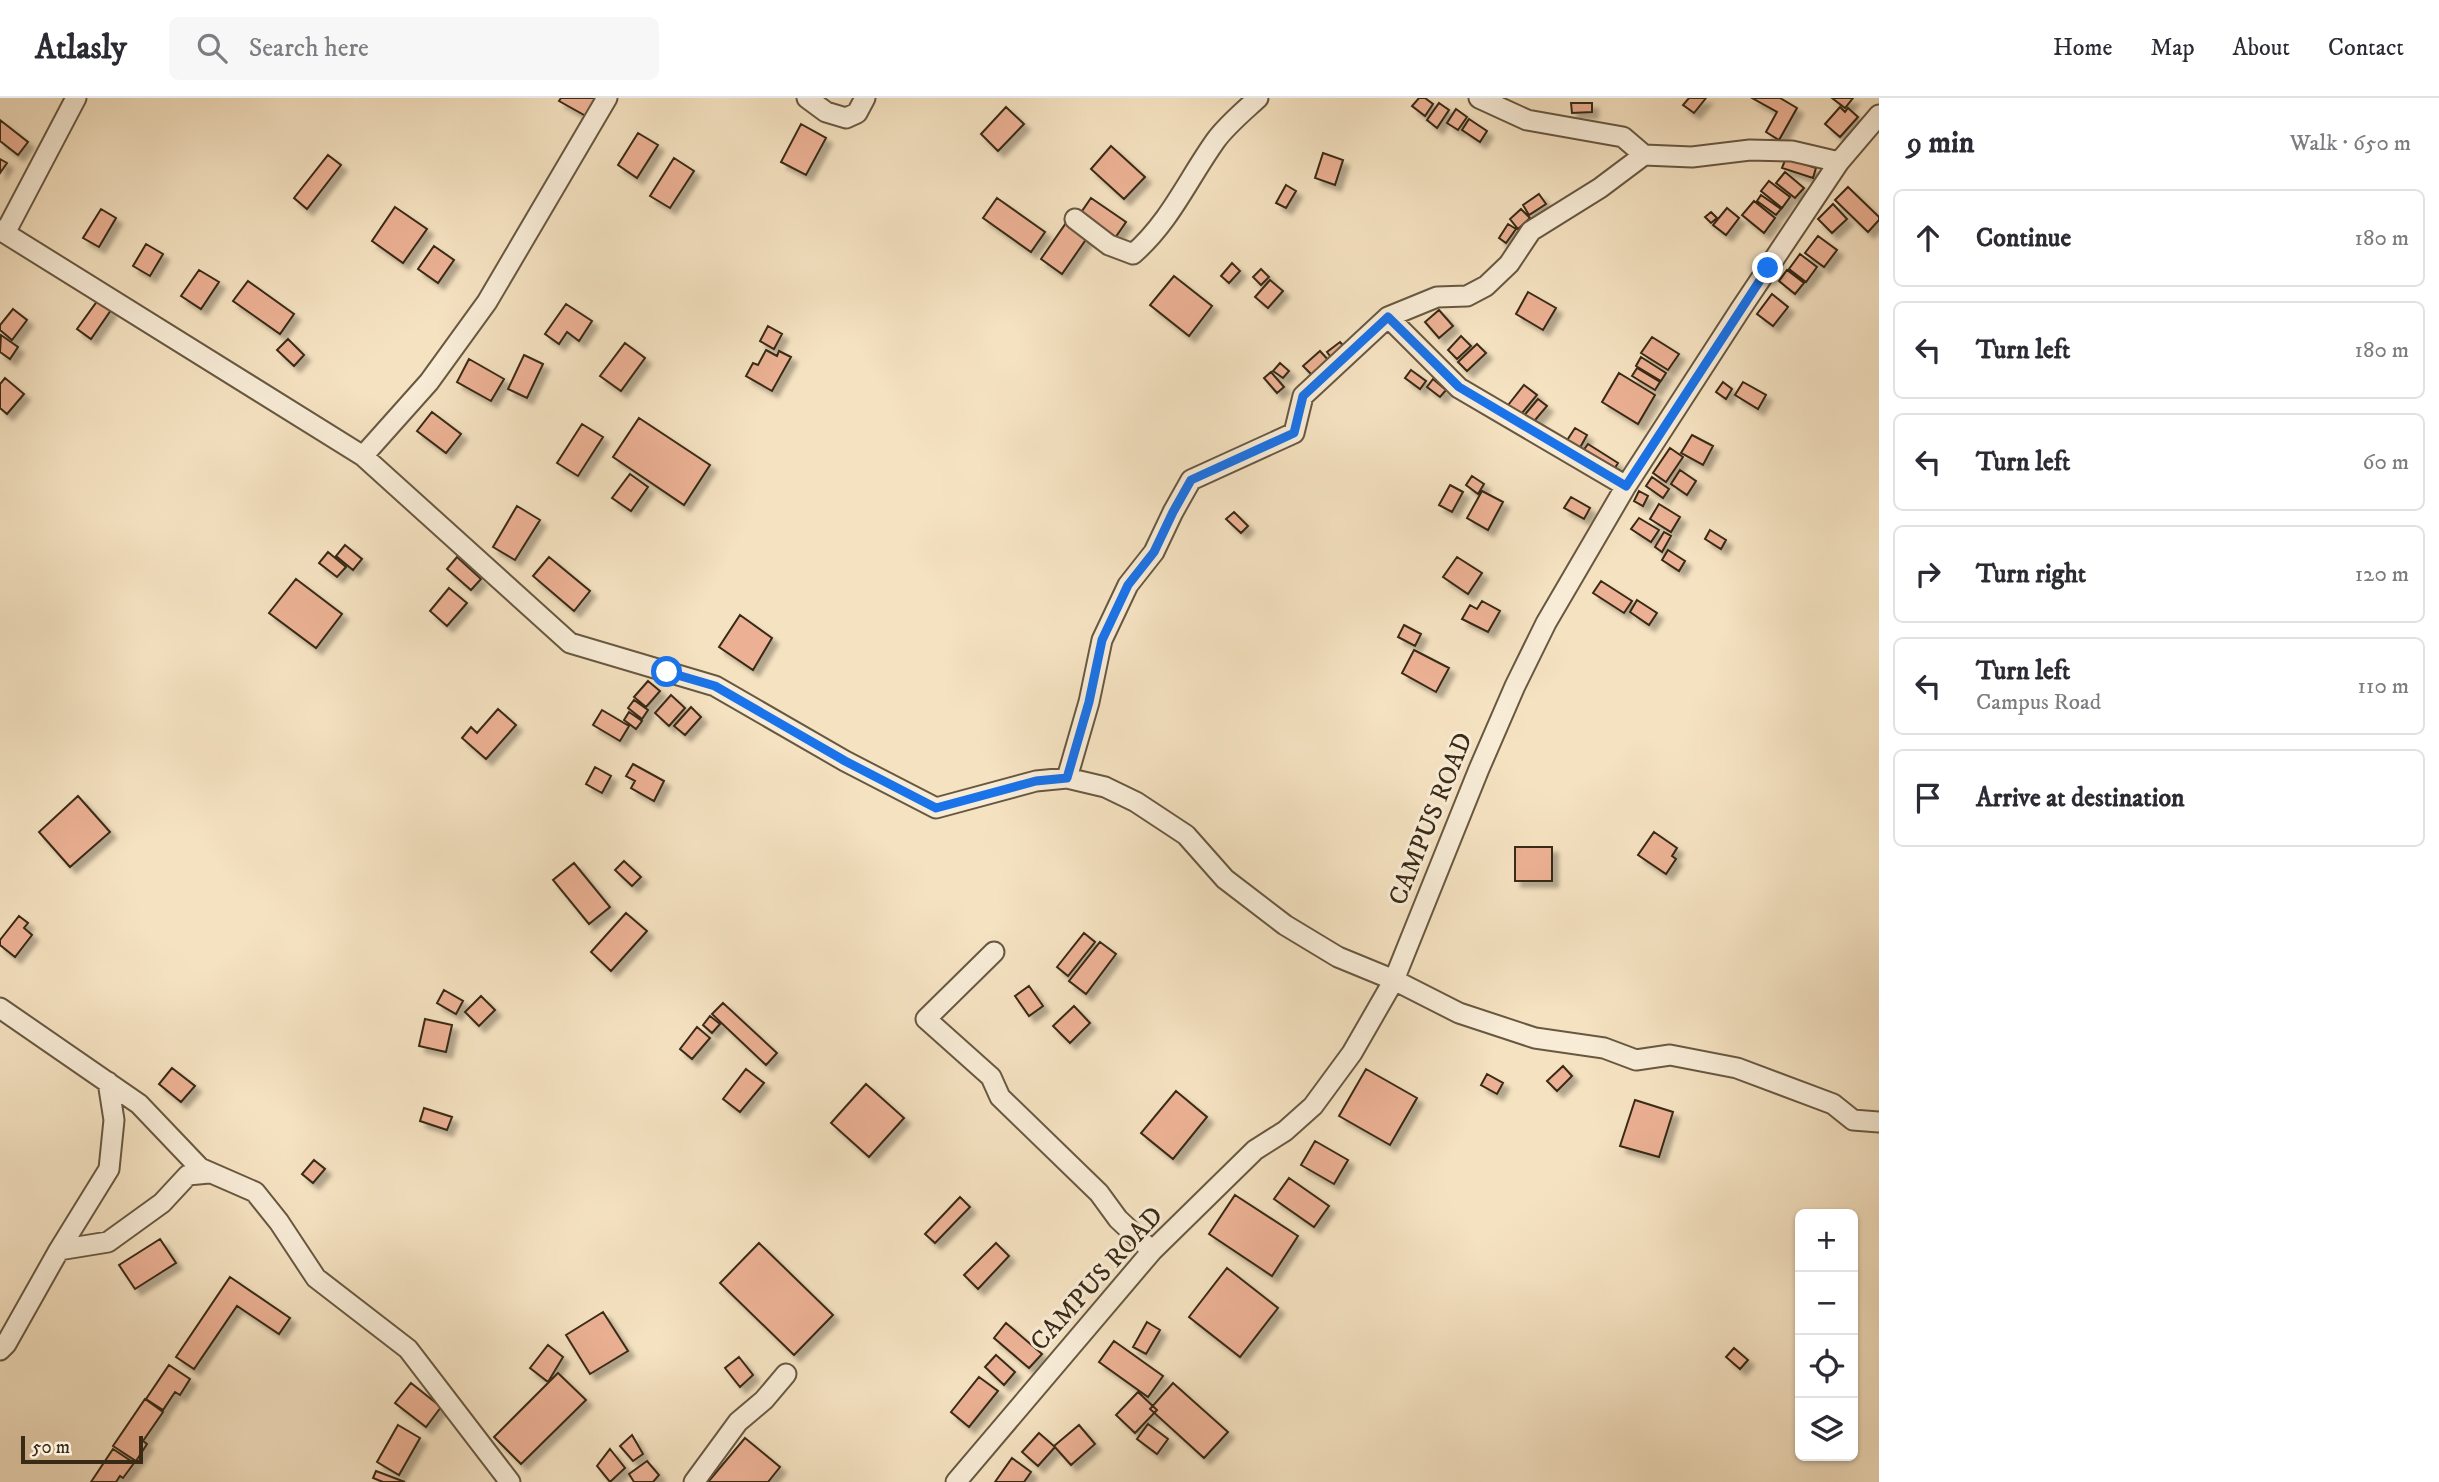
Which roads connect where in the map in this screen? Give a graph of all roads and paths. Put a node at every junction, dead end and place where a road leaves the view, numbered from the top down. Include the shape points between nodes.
1 (75, 98) edge
2 (607, 98) edge
3 (807, 98) edge
4 (865, 98) edge
5 (1258, 98) edge
6 (1479, 98) edge
7 (1879, 115) edge
8 (1644, 155) junction
9 (1839, 162) junction
10 (1075, 219) dead end
11 (2, 231) edge
12 (1388, 317) junction
13 (363, 456) junction
14 (1626, 486) junction
15 (1067, 778) junction
16 (994, 952) dead end
17 (1394, 981) junction
18 (0, 1008) edge
19 (108, 1082) junction
20 (1879, 1122) edge
21 (209, 1173) junction
22 (59, 1251) junction
23 (1152, 1251) junction
24 (0, 1350) edge
25 (786, 1374) dead end
26 (509, 1482) edge
27 (694, 1482) edge
28 (956, 1482) edge

1 - 11 street
2 - 13 street via 487,302 429,382
3 - 4 street via 846,118 857,113
5 - 10 street via 1217,138 1168,217 1133,254 1109,245
6 - 8 street via 1527,120 1623,137
7 - 9 street, CAMPUS ROAD
8 - 9 street via 1792,151
8 - 12 street via 1531,230 1509,264 1486,286 1467,296 1437,297
9 - 14 street, CAMPUS ROAD
11 - 13 street
12 - 14 street via 1459,387
12 - 15 street via 1303,396 1294,433 1191,480 1154,552 1128,585 1102,640
13 - 15 street via 570,643 715,686 936,808 1036,781
14 - 17 street, CAMPUS ROAD via 1515,686
15 - 17 street via 1105,787 1136,802 1186,835 1225,879 1285,925 1338,957
16 - 23 street via 926,1019 991,1077 1000,1097
17 - 20 street via 1459,1013 1535,1038 1604,1048 1636,1060 1670,1055 1737,1068 1833,1104 1853,1120
17 - 23 street, CAMPUS ROAD via 1352,1053 1313,1106 1255,1150
18 - 19 street
19 - 21 street via 139,1104
19 - 22 street via 114,1120 109,1169
21 - 22 street via 188,1175 162,1203 108,1242
21 - 26 street via 255,1192 316,1278 408,1349
22 - 24 street
23 - 28 street, CAMPUS ROAD
25 - 27 street via 738,1422

